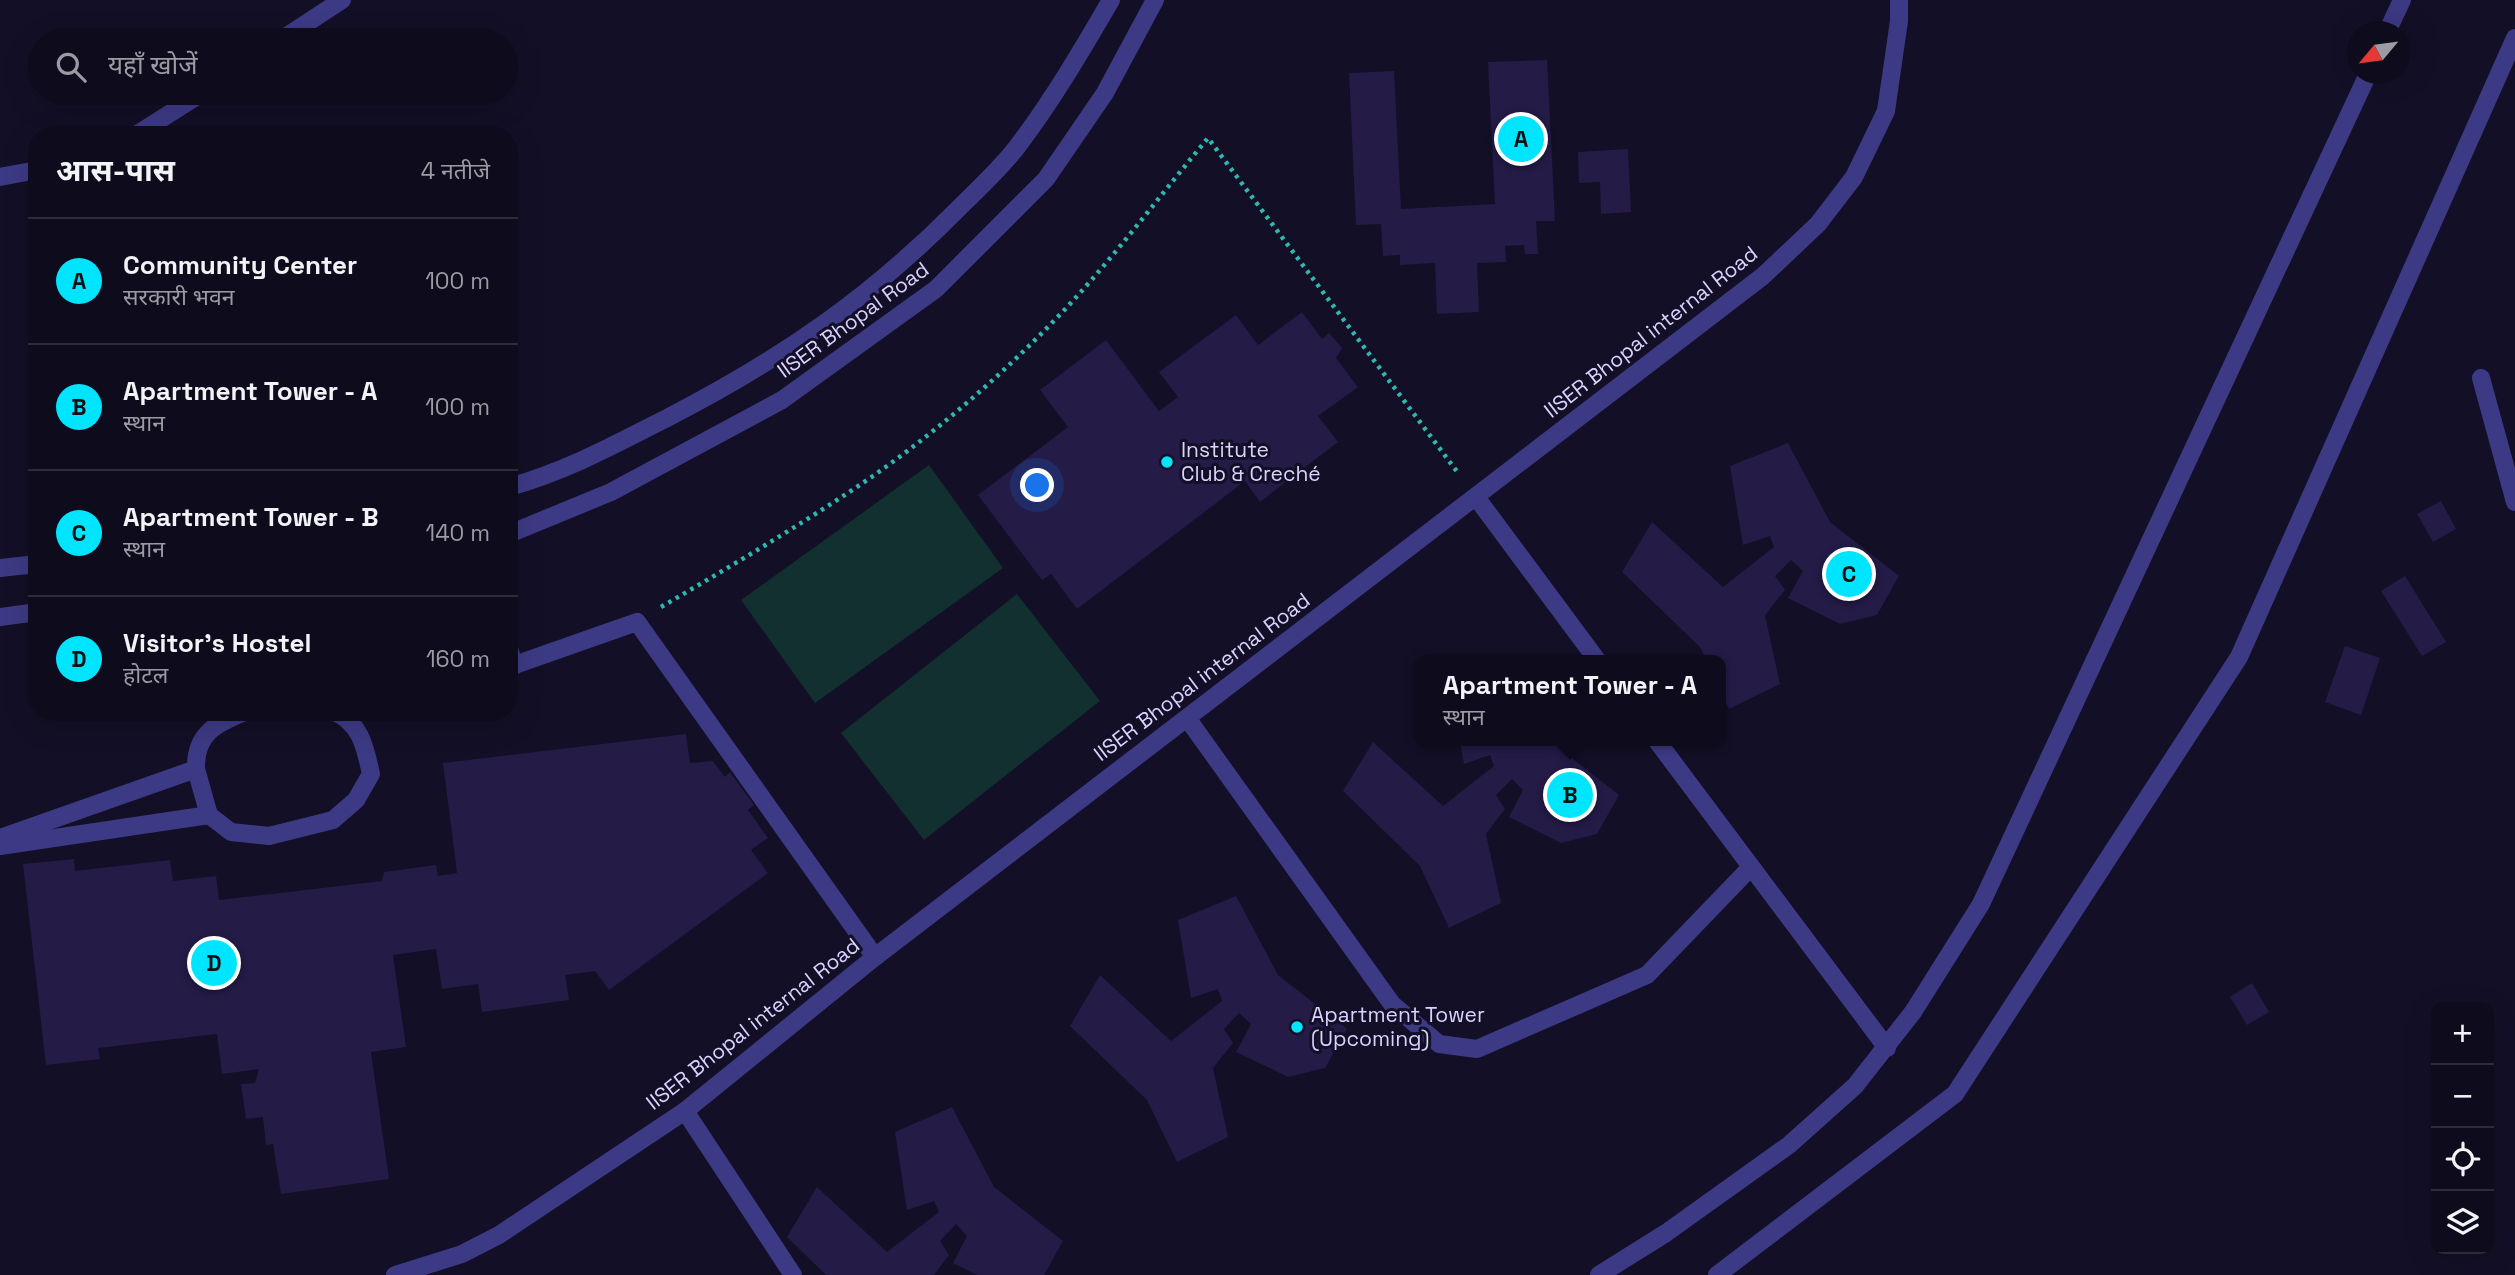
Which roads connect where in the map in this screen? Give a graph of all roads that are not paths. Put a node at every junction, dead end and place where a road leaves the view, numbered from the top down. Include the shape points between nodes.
1 (342, 0) edge
2 (1111, 0) edge
3 (1155, 0) edge
4 (1899, 0) edge
5 (2402, 0) edge
6 (2392, 21) edge
7 (299, 28) edge
8 (2515, 38) edge
9 (2363, 84) edge
10 (183, 105) edge
11 (150, 126) edge
12 (28, 172) edge
13 (0, 177) edge
14 (2481, 378) dead end
15 (518, 484) edge
16 (2514, 491) edge
17 (1476, 496) junction
18 (518, 530) edge
19 (28, 565) edge
20 (0, 568) edge
21 (28, 613) edge
22 (0, 617) edge
23 (1593, 655) edge
24 (518, 665) edge
25 (1187, 718) junction
26 (222, 721) edge
27 (350, 721) edge
28 (1661, 746) edge
29 (196, 769) junction
30 (209, 815) junction
31 (0, 838) edge
32 (0, 846) edge
33 (1751, 867) junction
34 (875, 957) junction
35 (1887, 1048) junction
36 (685, 1111) junction
37 (395, 1275) edge
38 (793, 1275) edge
39 (1599, 1275) edge
40 (1717, 1275) edge

1 - 7 street
2 - 15 street, IISER Bhopal Road via 1016,148 890,274 829,322 723,389 593,455
3 - 18 street, IISER Bhopal Road via 1105,93 1046,179 936,289 782,400 611,492
4 - 17 street, IISER Bhopal internal Road via 1886,111 1854,177 1818,224 1763,276
5 - 6 street
8 - 40 street via 2239,657 1955,1094
9 - 35 street via 1981,904
10 - 11 street
12 - 13 street
14 - 16 street
17 - 23 street
17 - 25 street, IISER Bhopal internal Road
19 - 20 street
21 - 22 street
24 - 34 street via 637,622
25 - 33 street via 1392,1004 1439,1044 1477,1049 1647,975
25 - 34 street, IISER Bhopal internal Road
26 - 29 street via 202,738 195,755
27 - 30 street via 364,743 371,774 356,800 333,820 270,836 231,832
28 - 33 street
29 - 30 street
29 - 31 street
30 - 32 street
33 - 35 street
34 - 36 street, IISER Bhopal internal Road
35 - 39 street via 1855,1086 1789,1145
36 - 37 street, IISER Bhopal internal Road via 499,1235 462,1254
36 - 38 street

